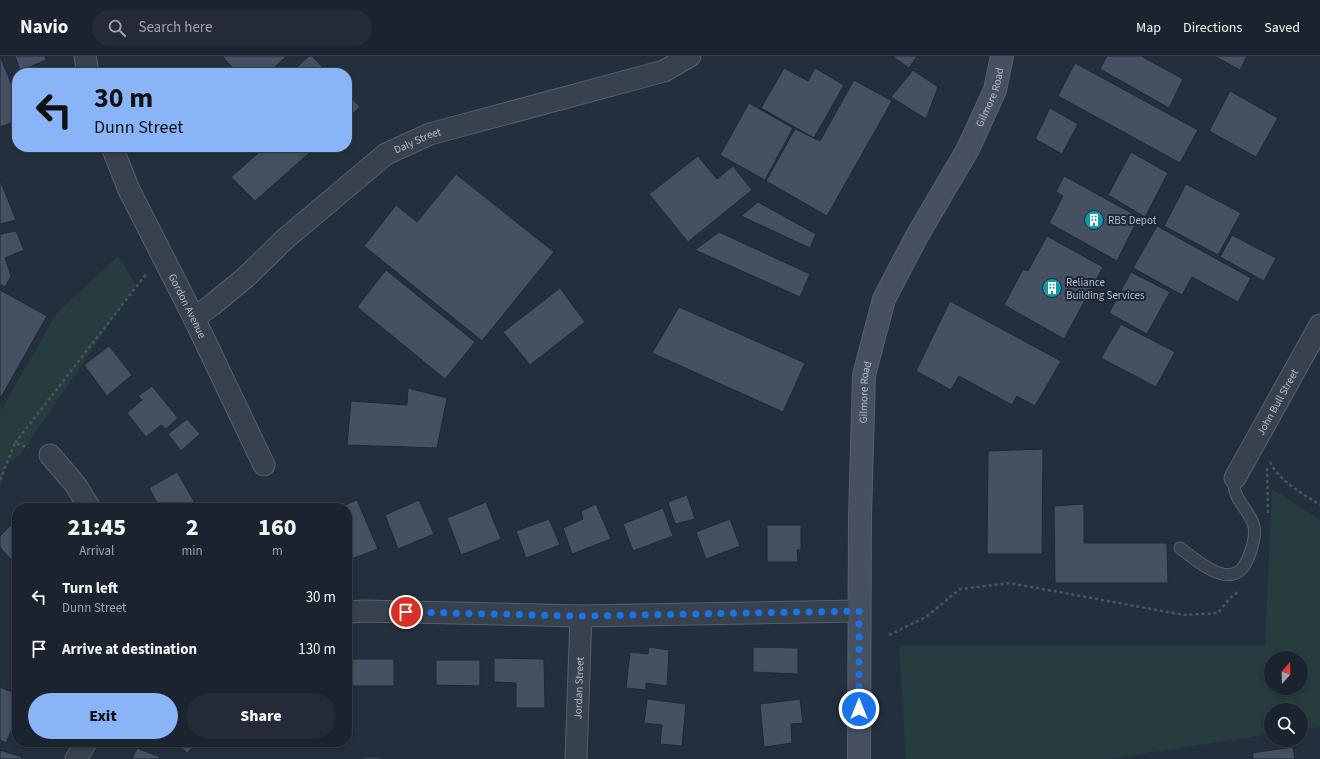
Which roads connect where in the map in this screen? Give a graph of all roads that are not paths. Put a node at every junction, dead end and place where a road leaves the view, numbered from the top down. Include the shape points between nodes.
1 (85, 56) edge
2 (690, 56) edge
3 (1002, 56) edge
4 (87, 68) edge
5 (114, 152) edge
6 (194, 318) junction
7 (1320, 325) edge
8 (50, 455) road end
9 (264, 465) dead end
10 (1235, 478) joint
11 (87, 503) edge
12 (1180, 548) dead end
13 (859, 611) junction
14 (352, 612) edge
15 (581, 616) junction
16 (83, 747) edge
17 (76, 759) edge
18 (576, 759) edge
19 (859, 759) edge

1 - 4 street
2 - 6 street, Daly Street via 664,71 430,134 386,154 285,238 229,291
3 - 13 street, Gilmore Road via 995,90 968,149 884,299 864,375
5 - 6 street, Gordon Avenue via 129,190
6 - 9 street, Gordon Avenue
7 - 10 street, John Bull Street
8 - 11 street via 75,484
10 - 12 lane via 1236,496 1254,527 1250,554 1243,568 1231,575 1215,572
13 - 15 street
13 - 19 street, Gilmore Road
14 - 15 street
15 - 18 street, Jordan Street
16 - 17 street

